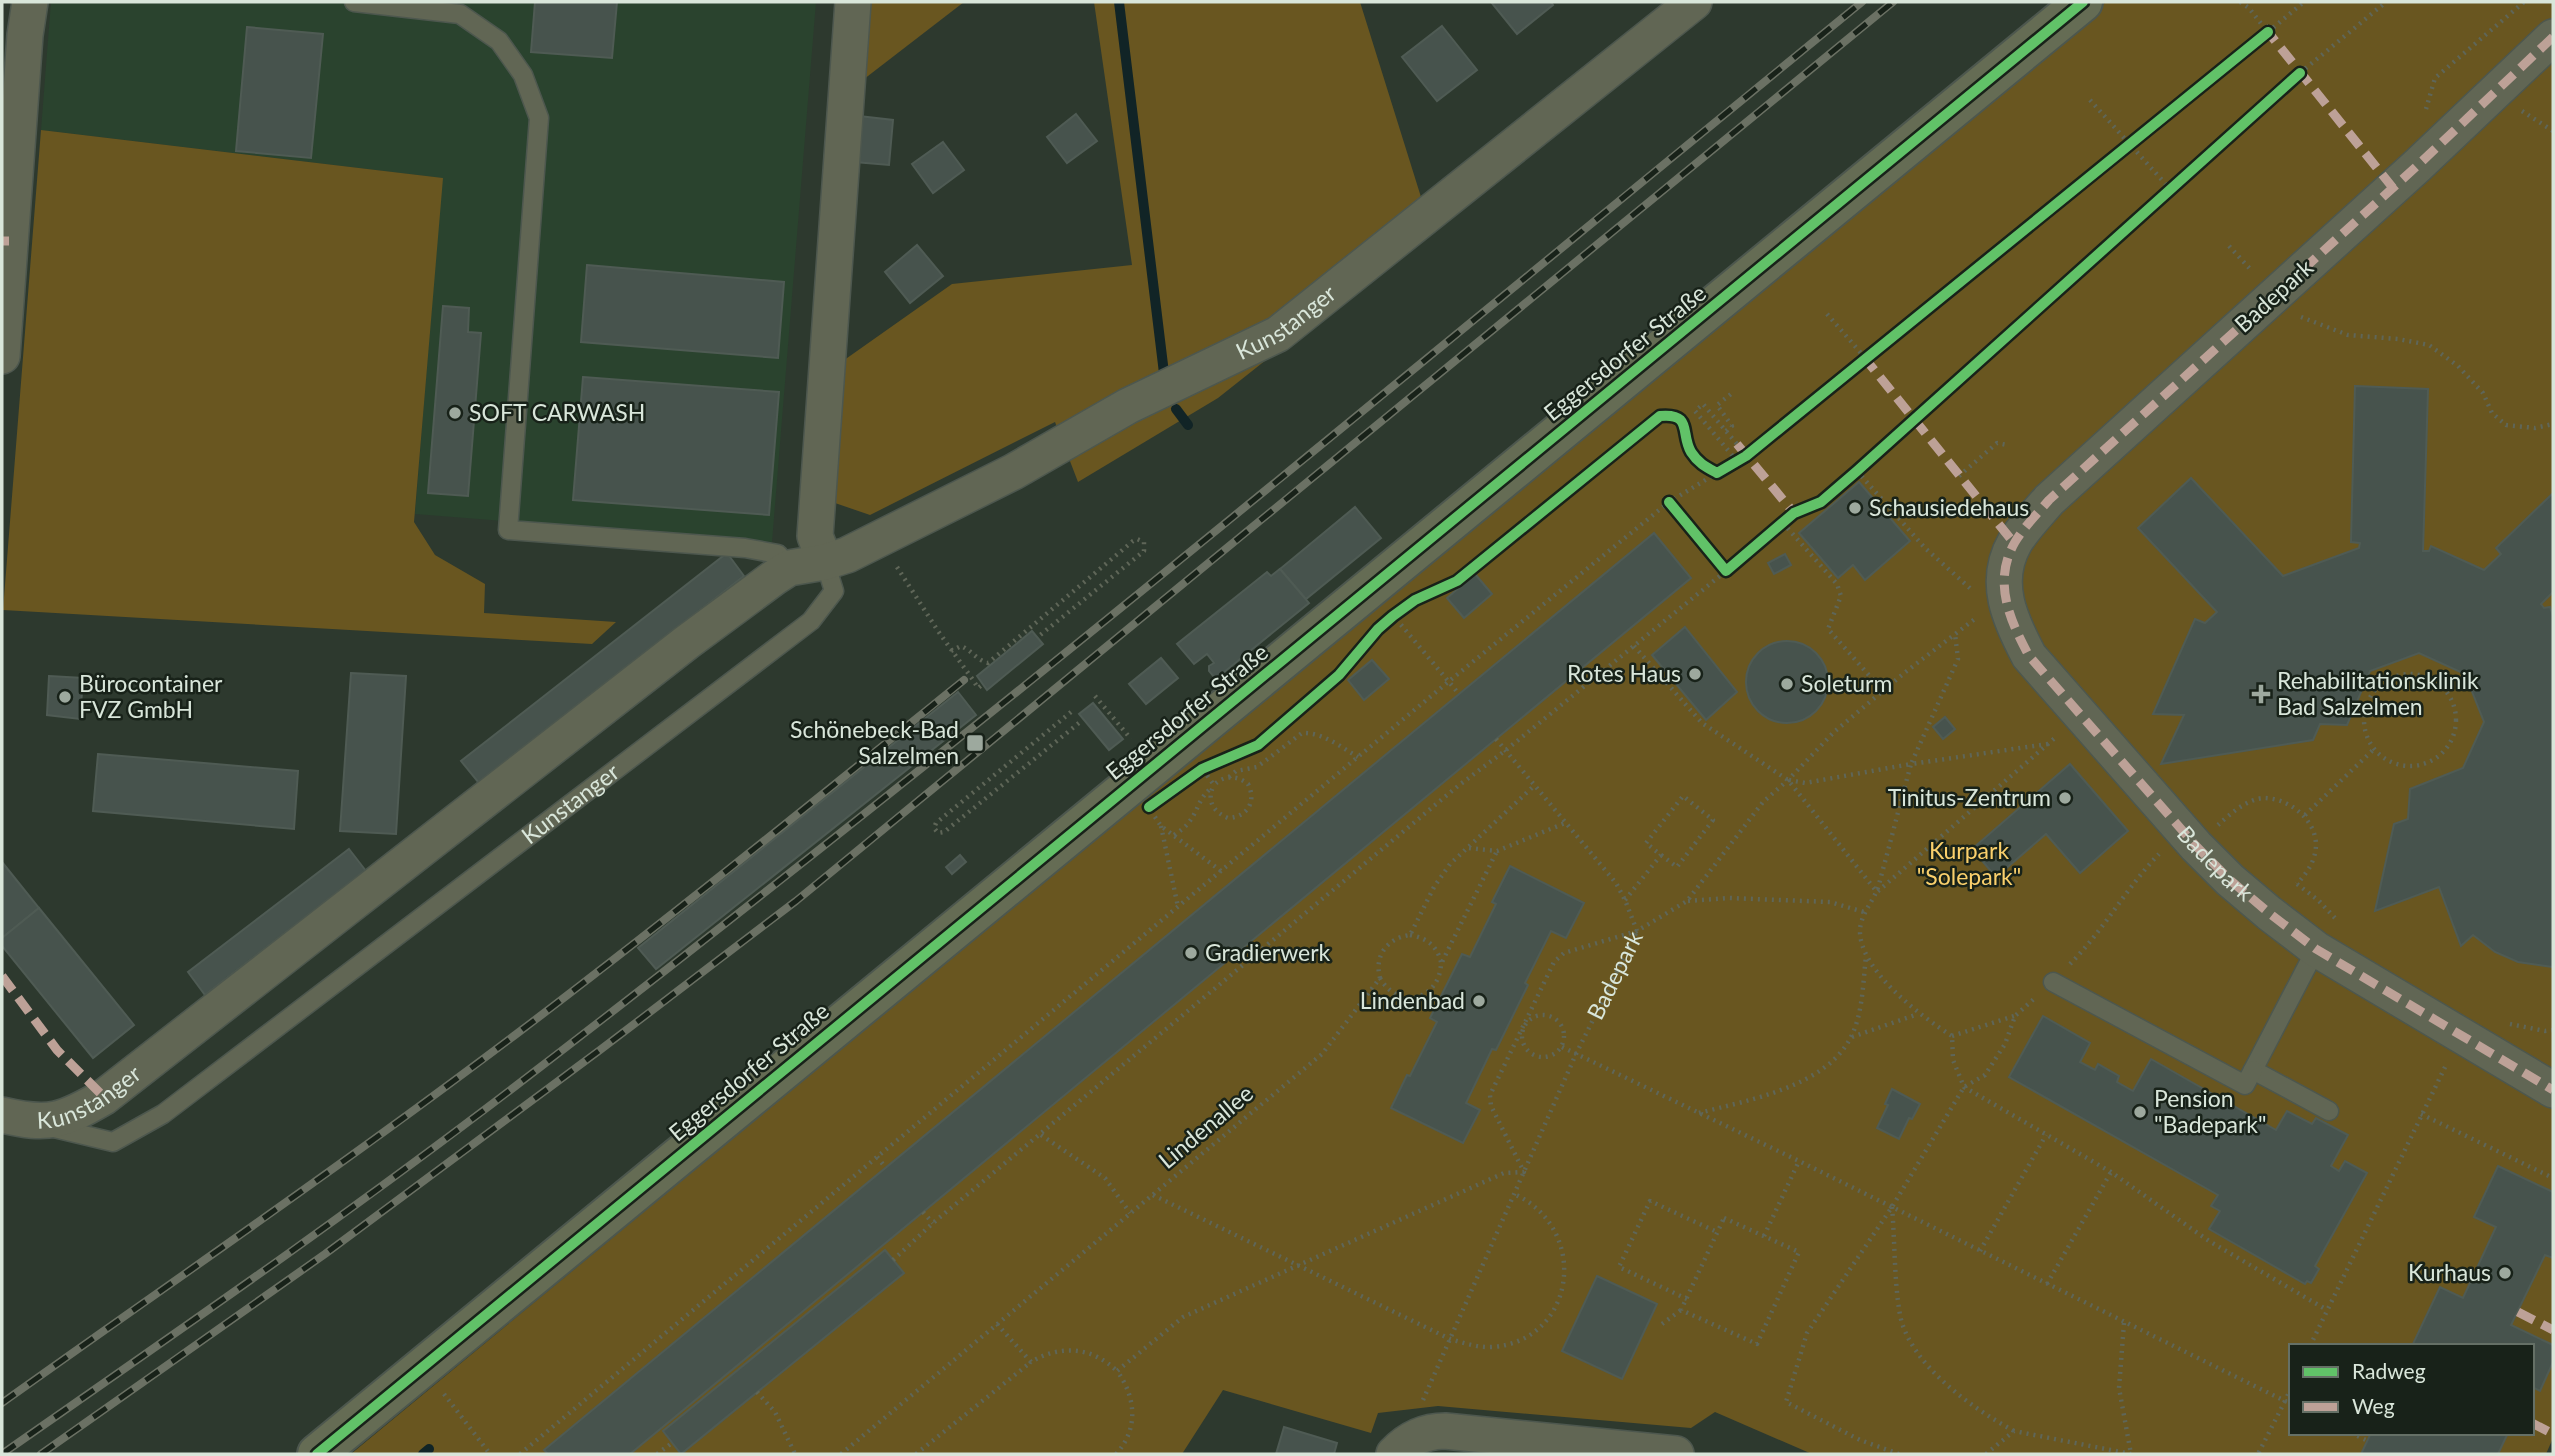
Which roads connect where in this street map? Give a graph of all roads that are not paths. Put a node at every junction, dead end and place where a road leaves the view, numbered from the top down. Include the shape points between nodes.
1 (30, 2) edge
2 (354, 2) edge
3 (853, 2) edge
4 (1694, 2) edge
5 (2083, 2) edge
6 (2553, 37) edge
7 (2, 356) edge
8 (825, 562) junction
9 (789, 568) junction
10 (2316, 949) junction
11 (2053, 982) road end
12 (2253, 1069) junction
13 (2553, 1090) edge
14 (2329, 1111) dead end
15 (17, 1119) edge
16 (1402, 1447) edge
17 (317, 1454) edge
18 (1676, 1454) edge

1 - 7 street
2 - 9 lane via 460,14 499,41 523,75 539,118 508,530 745,548 778,554
3 - 8 street, Kunstanger via 815,536
4 - 8 street, Kunstanger via 1278,334 1129,405 1013,472 880,539
5 - 17 street, Eggersdorfer Straße
6 - 10 street, Badepark via 2049,500 2014,543 2006,569 2005,596 2011,622 2029,656 2230,880
8 - 9 street, Kunstanger
8 - 15 lane, Kunstanger via 834,590 811,621 163,1114 113,1142
9 - 15 street, Kunstanger via 687,642 104,1097 70,1116
10 - 12 lane
10 - 13 street, Badepark
11 - 12 lane via 2245,1085
12 - 14 lane
16 - 18 street via 1428,1431 1445,1431

